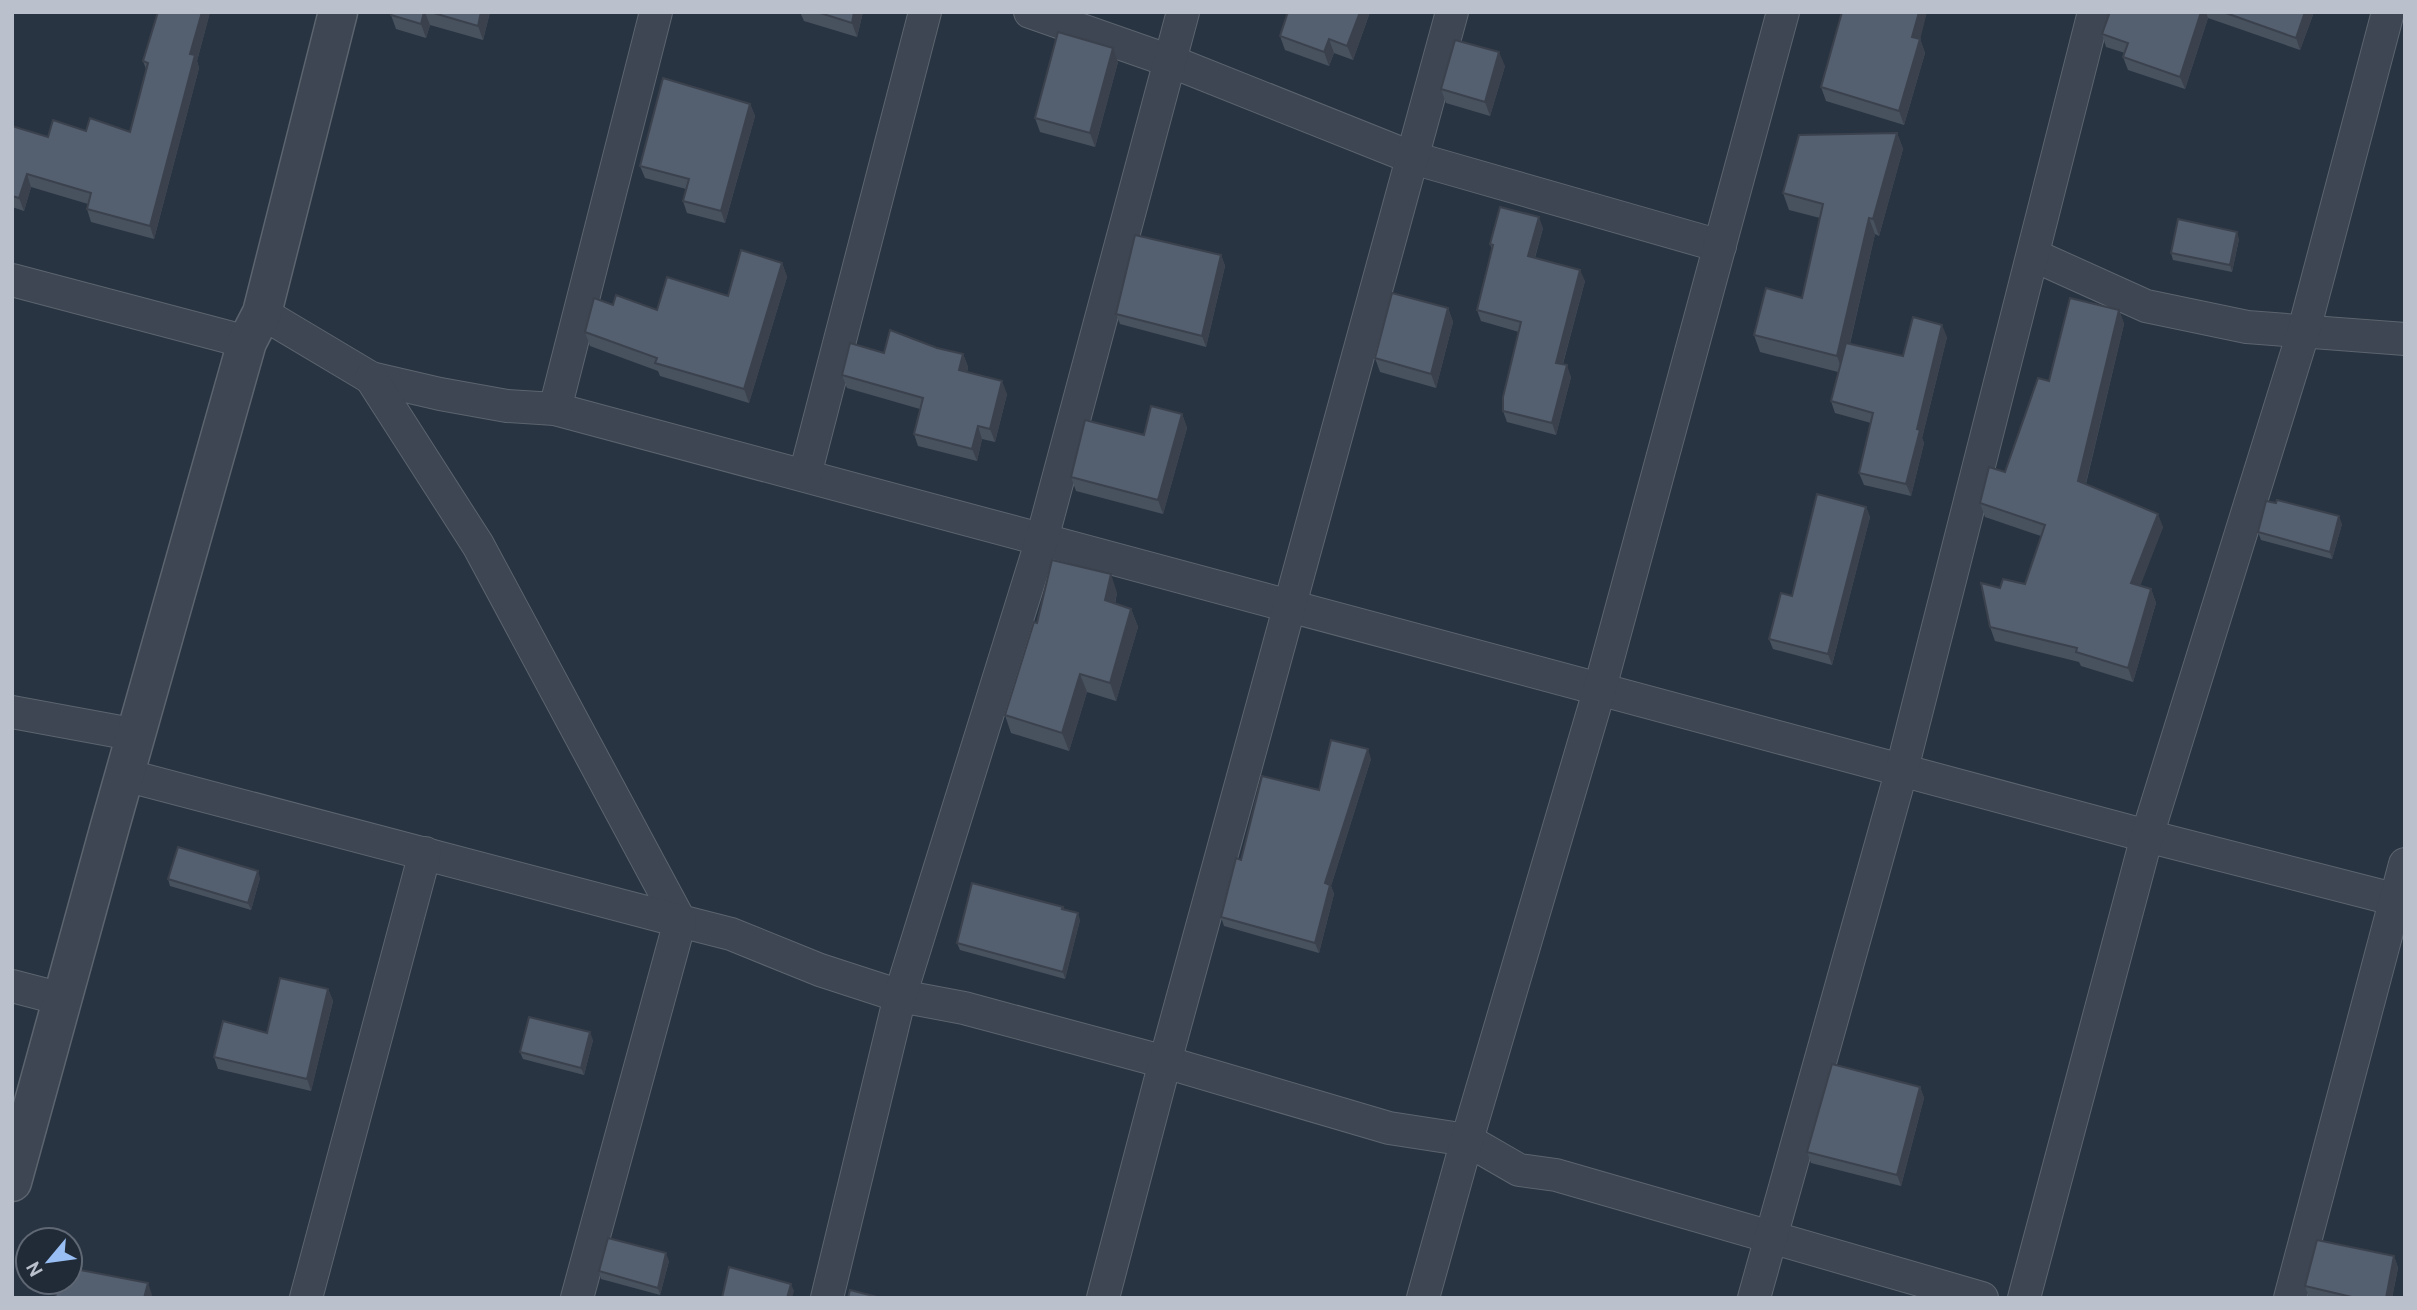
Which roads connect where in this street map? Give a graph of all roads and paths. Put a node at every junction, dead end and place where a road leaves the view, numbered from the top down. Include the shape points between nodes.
1 (338, 12) edge
2 (656, 12) edge
3 (925, 12) edge
4 (1030, 12) edge
5 (1183, 12) edge
6 (1452, 12) edge
7 (1783, 12) edge
8 (2094, 12) edge
9 (2388, 12) edge
10 (1170, 61) junction
11 (1413, 158) junction
12 (1720, 246) junction
13 (2033, 255) junction
14 (12, 280) edge
15 (254, 328) junction
16 (2304, 330) junction
17 (2405, 339) edge
18 (371, 378) junction
19 (555, 409) junction
20 (805, 475) junction
21 (1042, 539) junction
22 (1290, 605) junction
23 (1600, 688) junction
24 (12, 712) edge
25 (136, 735) junction
26 (1902, 769) junction
27 (125, 775) junction
28 (2147, 836) junction
29 (425, 853) junction
30 (2405, 864) edge
31 (2400, 901) edge
32 (680, 921) junction
33 (12, 986) edge
34 (900, 996) junction
35 (62, 999) junction
36 (1165, 1062) junction
37 (1467, 1140) junction
38 (12, 1182) edge
39 (1770, 1237) junction
40 (306, 1298) edge
41 (577, 1298) edge
42 (827, 1298) edge
43 (1103, 1298) edge
44 (1423, 1298) edge
45 (1754, 1298) edge
46 (1982, 1298) edge
47 (2024, 1298) edge
48 (2290, 1298) edge

1 - 15 street
2 - 19 street
3 - 20 street
4 - 10 street
5 - 10 street
6 - 11 street
7 - 12 street
8 - 13 street
9 - 16 street
10 - 11 street
10 - 21 street
11 - 12 street
11 - 22 street
12 - 23 street
13 - 16 street via 2146,306 2247,327
13 - 26 street
14 - 15 street
15 - 18 street
15 - 25 street
16 - 17 street
16 - 28 street
18 - 19 street via 507,406
18 - 32 street via 478,545
19 - 20 street
20 - 21 street
21 - 22 street
21 - 34 street
22 - 23 street
22 - 36 street
23 - 26 street
23 - 37 street
24 - 25 street
25 - 27 street
26 - 28 street
26 - 39 street
27 - 29 street
27 - 35 street
28 - 31 street
28 - 47 street
29 - 32 street
29 - 40 street
30 - 31 street
31 - 48 street
32 - 34 street via 731,934
32 - 41 street
33 - 35 street
34 - 36 street via 964,1007
34 - 42 street
35 - 38 street
36 - 37 street via 1389,1128
36 - 43 street
37 - 39 street via 1520,1170 1556,1175
37 - 44 street
39 - 45 street
39 - 46 street

